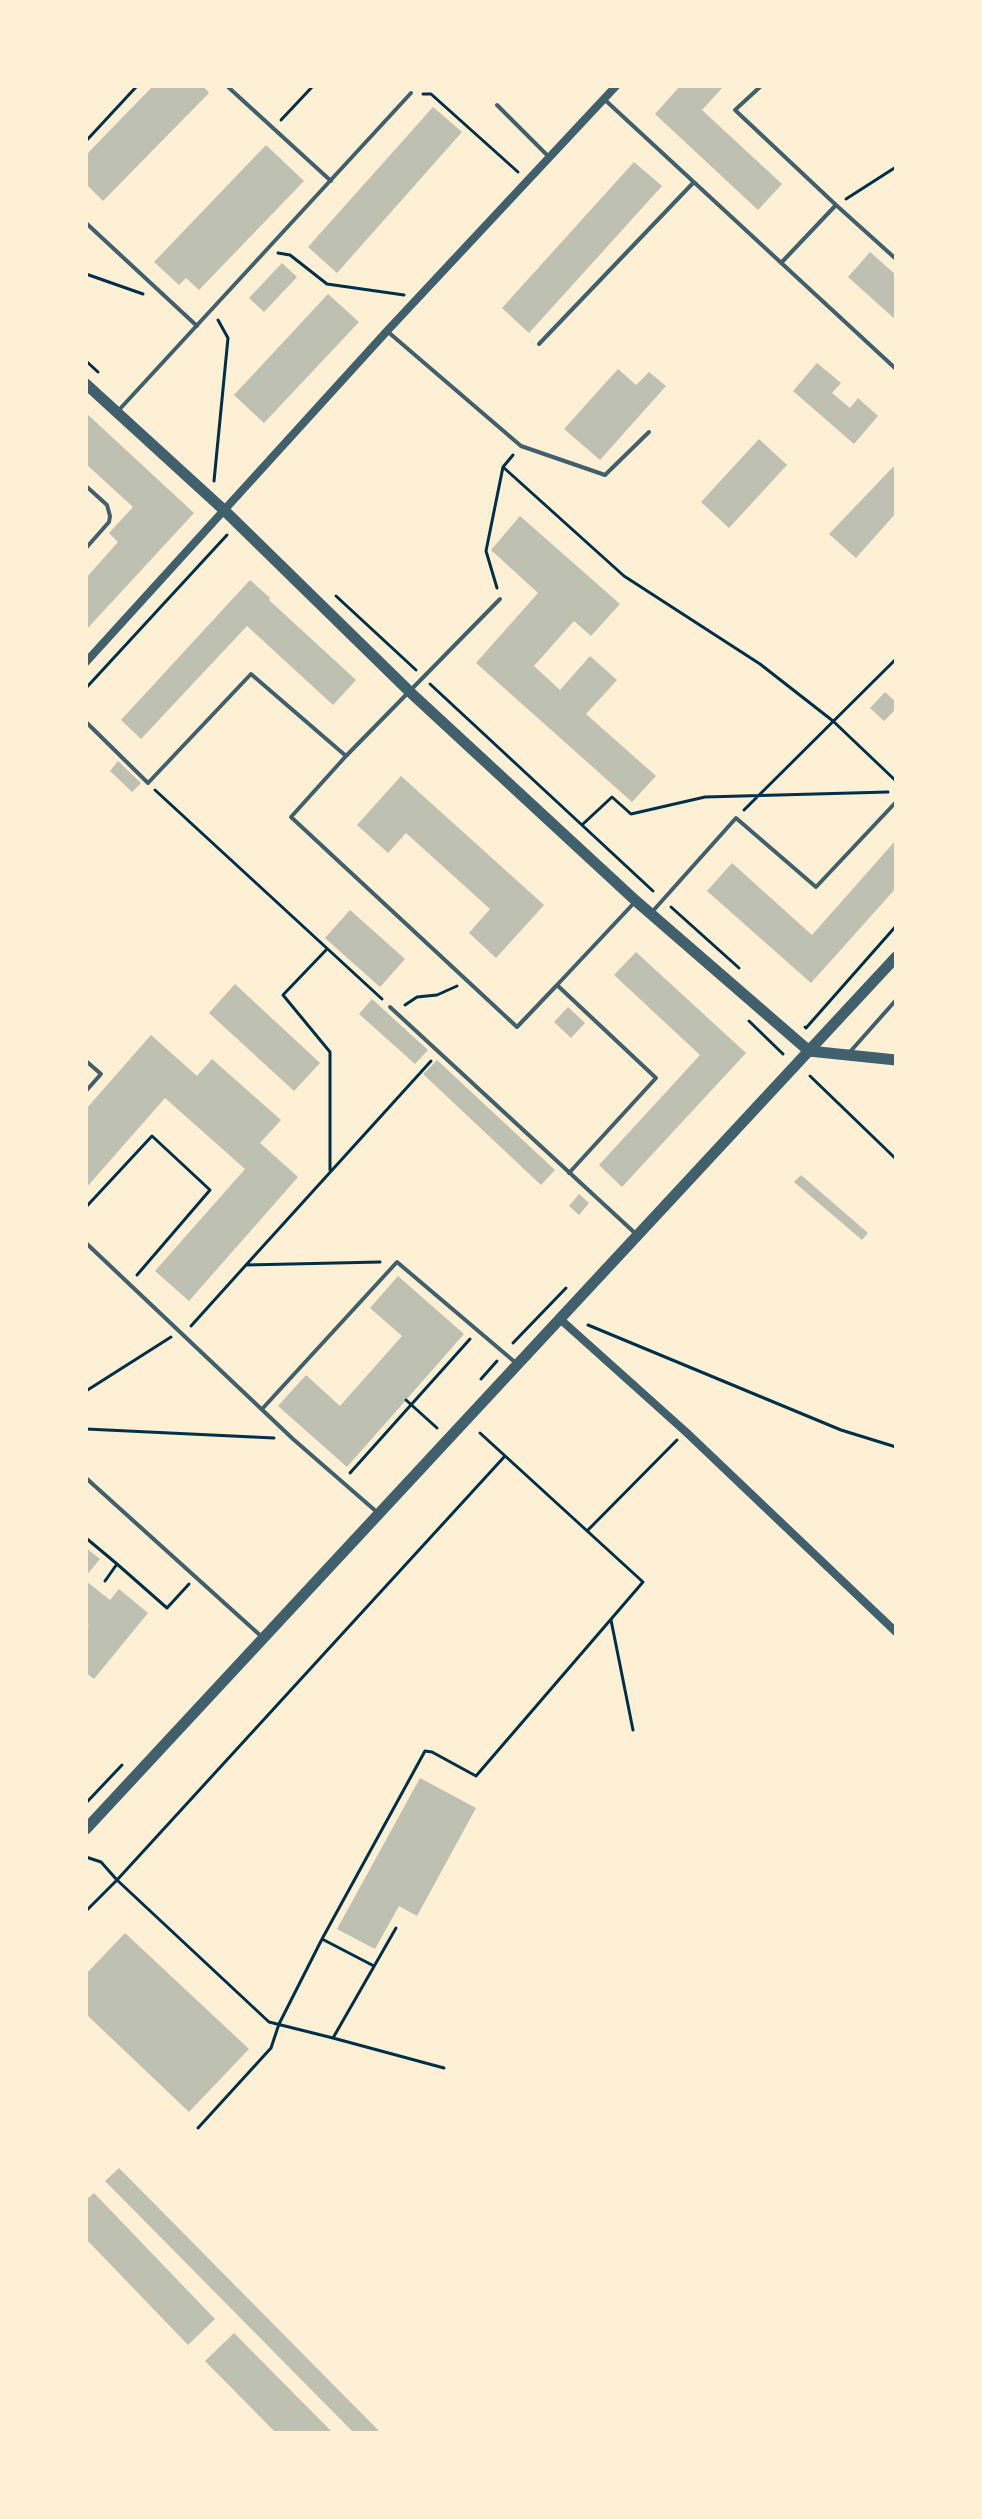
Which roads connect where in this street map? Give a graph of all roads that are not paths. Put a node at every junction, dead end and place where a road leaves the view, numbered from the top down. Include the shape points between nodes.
1 (227, 86) edge
2 (616, 86) edge
3 (761, 86) edge
4 (411, 93) road end
5 (604, 99) junction
6 (497, 105) dead end
7 (550, 158) junction
8 (331, 181) junction
9 (693, 183) junction
10 (836, 205) junction
11 (86, 223) edge
12 (896, 259) edge
13 (781, 263) junction
14 (197, 326) junction
15 (387, 331) junction
16 (539, 344) dead end
17 (896, 369) edge
18 (86, 384) edge
19 (117, 413) junction
20 (649, 432) dead end
21 (86, 486) edge
22 (225, 511) junction
23 (86, 548) edge
24 (500, 599) road end
25 (88, 657) edge
26 (410, 692) junction
27 (86, 722) edge
28 (346, 756) junction
29 (896, 802) edge
30 (636, 901) junction
31 (650, 914) junction
32 (896, 957) edge
33 (557, 985) junction
34 (896, 1000) edge
35 (393, 1009) road end
36 (809, 1051) junction
37 (848, 1055) junction
38 (896, 1060) edge
39 (86, 1061) edge
40 (86, 1091) edge
41 (569, 1173) junction
42 (637, 1236) junction
43 (86, 1243) edge
44 (560, 1319) junction
45 (518, 1365) junction
46 (262, 1409) junction
47 (86, 1478) edge
48 (379, 1514) junction
49 (896, 1632) edge
50 (264, 1638) junction
51 (86, 1829) edge

1 - 8 lane
2 - 5 street
3 - 10 lane via 735,110
4 - 8 lane
5 - 7 street
5 - 9 lane
6 - 7 lane
7 - 15 street
8 - 14 lane
9 - 13 lane
9 - 16 lane
10 - 12 lane
10 - 13 lane
11 - 14 lane
13 - 17 lane
14 - 19 lane
15 - 20 lane via 521,446 605,475
15 - 22 street
18 - 19 street
19 - 22 street
21 - 23 lane via 107,505 110,516
22 - 25 street
22 - 26 street
24 - 26 lane
26 - 28 lane
26 - 30 street
27 - 28 lane via 148,783 251,674
28 - 33 lane via 291,817 517,1027
29 - 31 lane via 816,887 736,818
30 - 31 street
30 - 33 lane
31 - 36 street
32 - 36 street
33 - 41 lane via 656,1078
34 - 37 lane
35 - 41 lane
36 - 37 street
36 - 42 street
37 - 38 street
39 - 40 lane via 101,1074
41 - 42 lane
42 - 44 street
43 - 46 lane
44 - 45 street
44 - 49 street
45 - 46 lane via 397,1262
45 - 48 street
46 - 48 lane
47 - 50 lane
48 - 50 street
50 - 51 street

